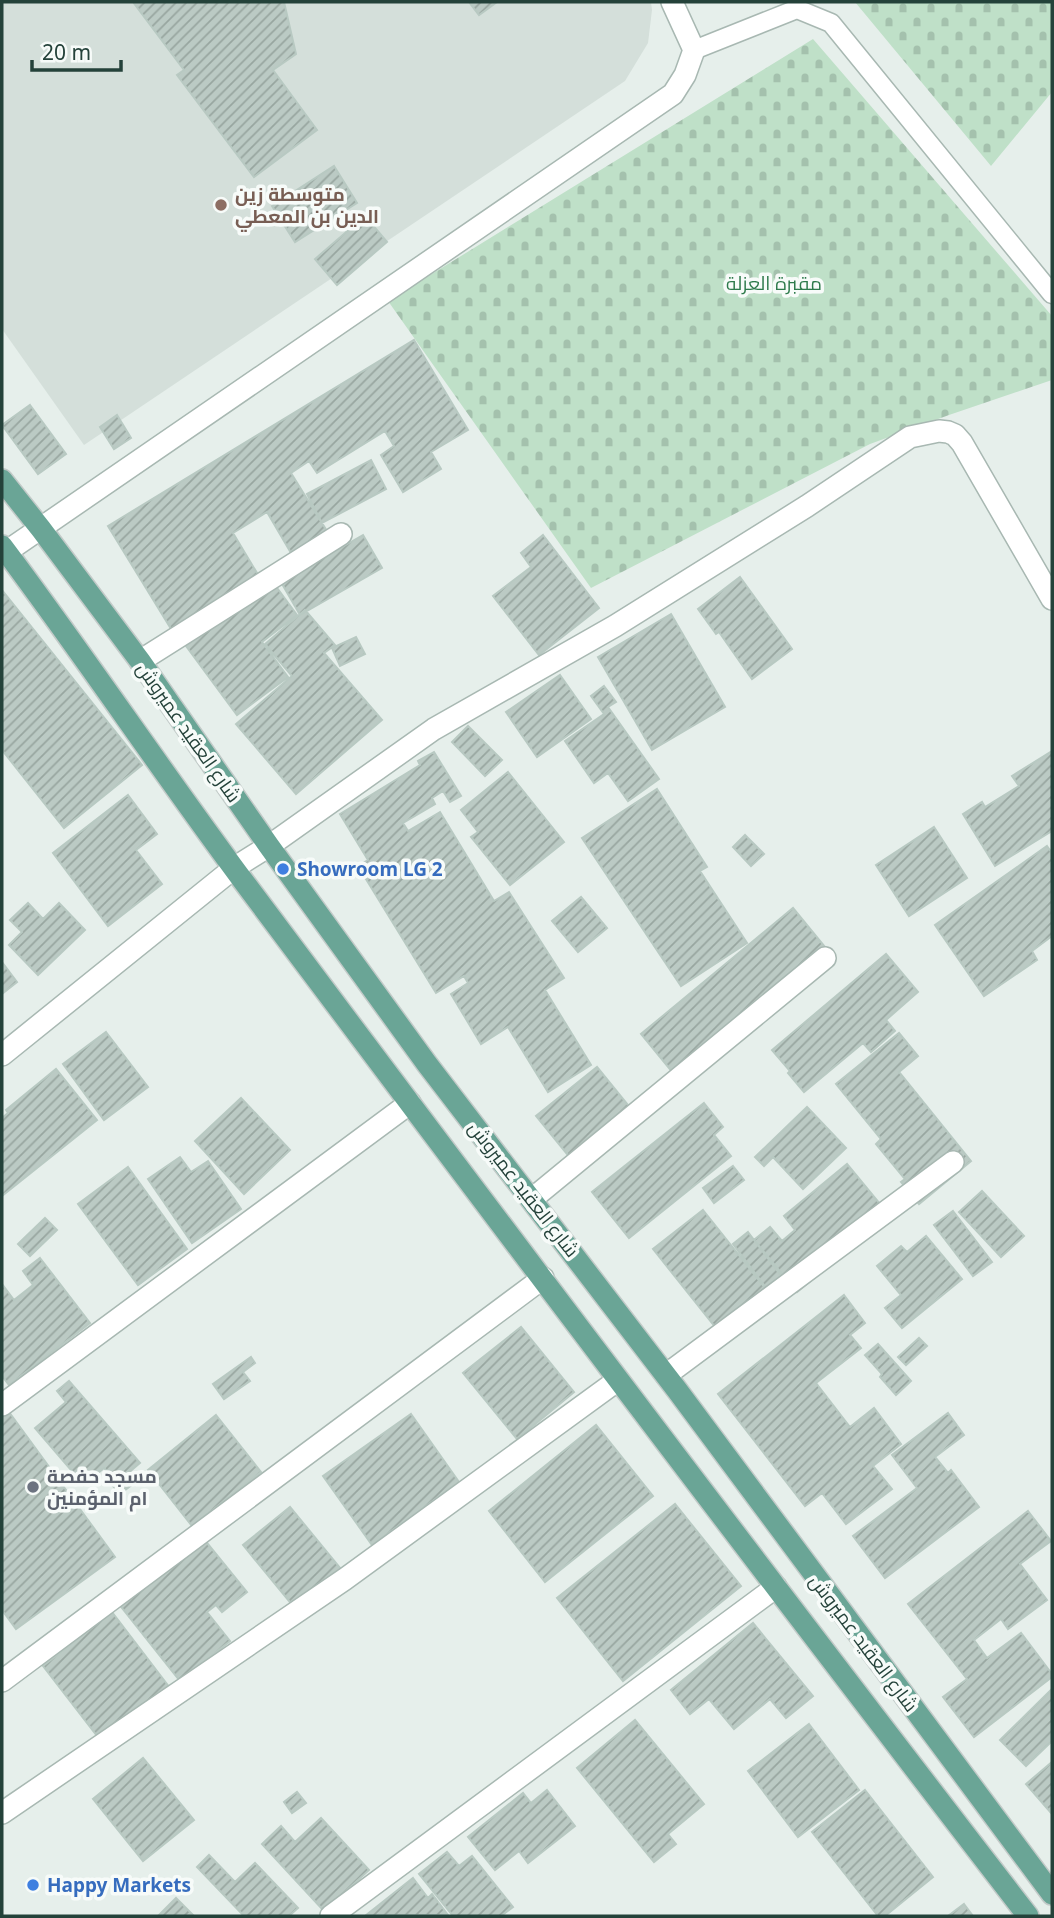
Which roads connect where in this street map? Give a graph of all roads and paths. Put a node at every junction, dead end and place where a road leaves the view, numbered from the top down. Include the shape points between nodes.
1 (672, 2) edge
2 (694, 50) junction
3 (1052, 295) edge
4 (2, 480) edge
5 (41, 529) junction
6 (341, 534) dead end
7 (4, 549) edge
8 (1052, 599) edge
9 (140, 662) junction
10 (269, 846) junction
11 (234, 868) junction
12 (825, 958) dead end
13 (2, 1055) edge
14 (410, 1103) junction
15 (953, 1162) dead end
16 (532, 1199) junction
17 (543, 1278) junction
18 (666, 1375) junction
19 (618, 1380) junction
20 (2, 1405) edge
21 (776, 1587) junction
22 (2, 1681) edge
23 (2, 1813) edge
24 (1052, 1894) edge
25 (331, 1916) edge
26 (1028, 1916) edge

1 - 2 street
2 - 3 lane via 797,9 831,23
2 - 5 street via 673,94
4 - 5 main road, شارع العقيد عميروش
5 - 7 street
5 - 9 main road, شارع العقيد عميروش
6 - 9 street
7 - 11 main road, شارع العقيد عميروش
8 - 10 street via 955,435 939,430 910,437 615,626 434,729
9 - 10 main road, شارع العقيد عميروش
10 - 11 street
10 - 16 main road, شارع العقيد عميروش via 427,1064
11 - 13 street
11 - 14 main road, شارع العقيد عميروش
12 - 16 street
14 - 17 main road, شارع العقيد عميروش
14 - 20 street
15 - 18 street
16 - 18 main road, شارع العقيد عميروش
17 - 19 main road, شارع العقيد عميروش
17 - 22 street
18 - 24 main road, شارع العقيد عميروش
19 - 21 main road, شارع العقيد عميروش
19 - 23 street via 345,1579
21 - 25 street
21 - 26 main road, شارع العقيد عميروش

